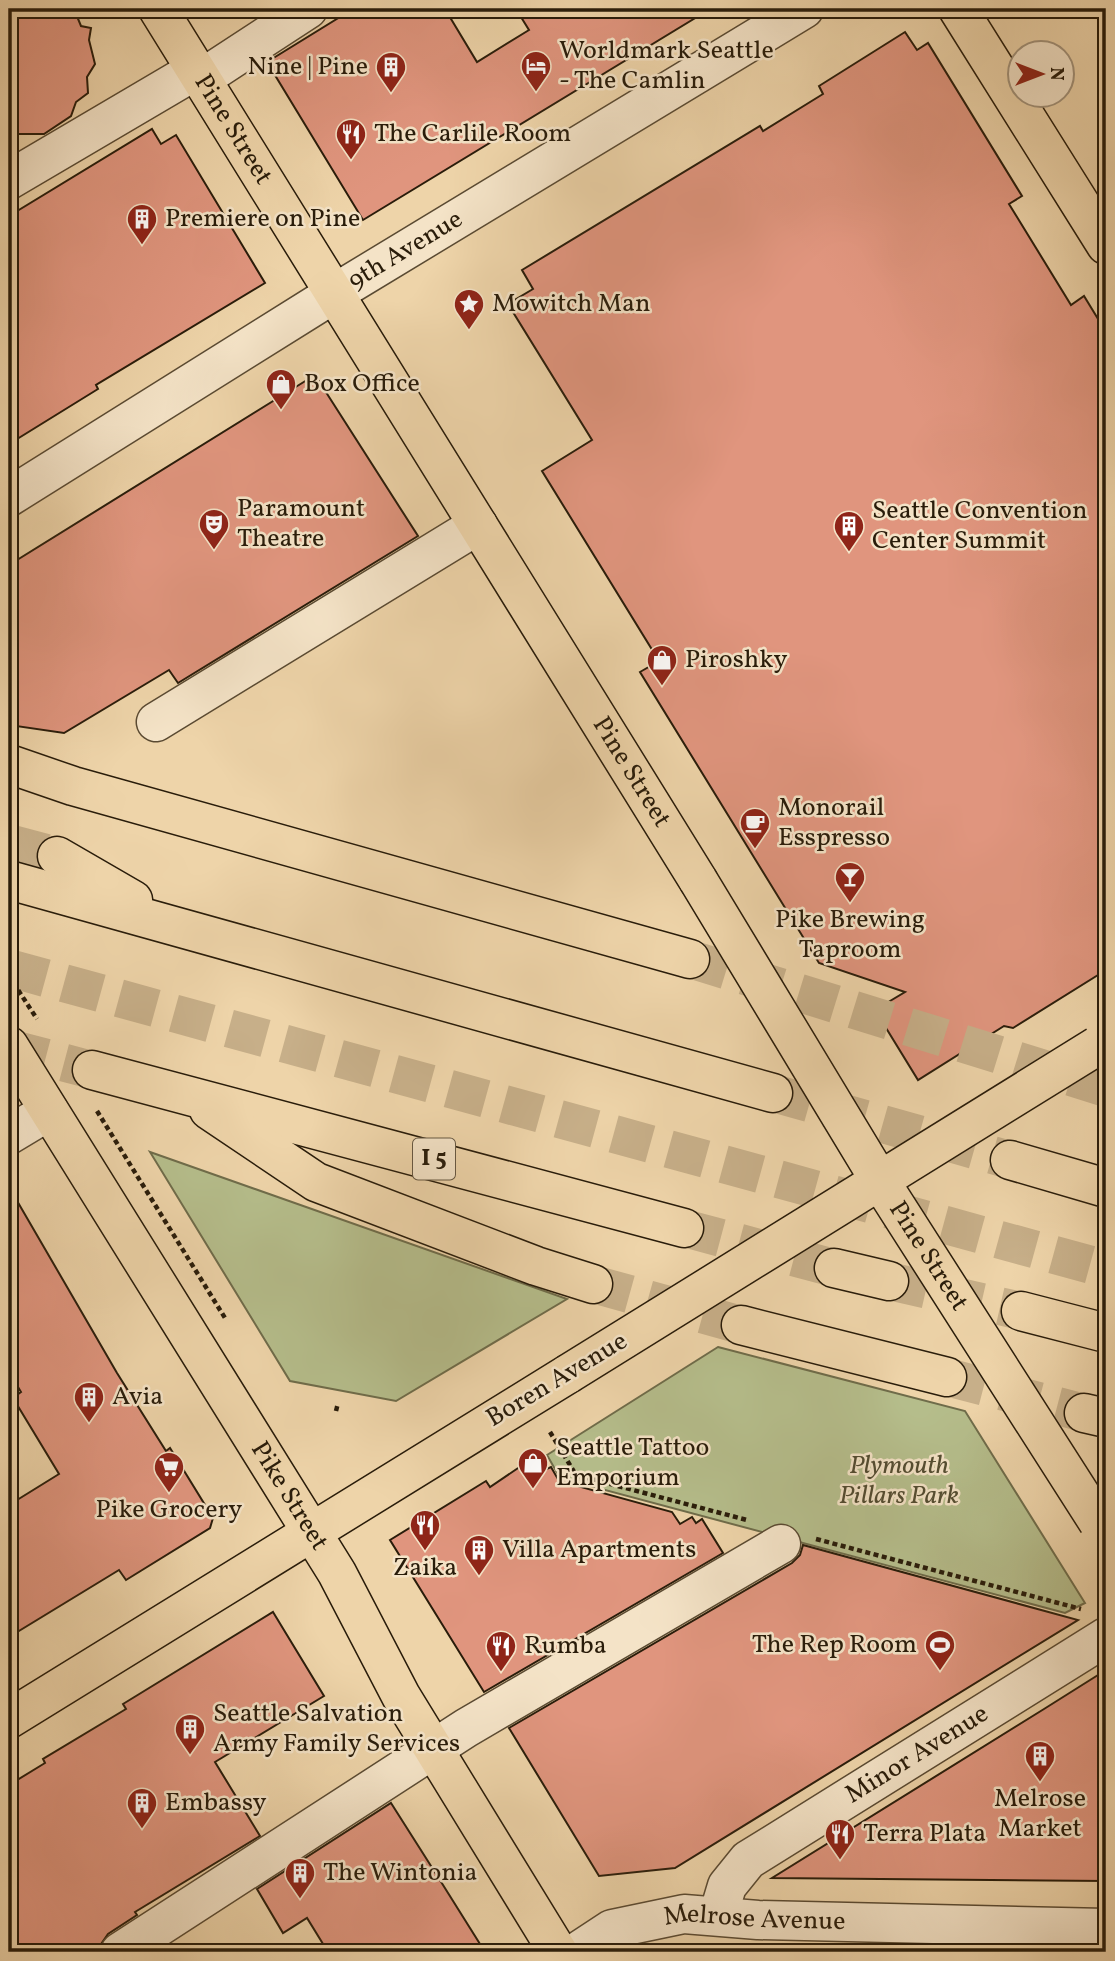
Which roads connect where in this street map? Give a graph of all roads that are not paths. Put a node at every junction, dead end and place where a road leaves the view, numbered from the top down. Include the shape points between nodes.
1 (158, 9) edge
2 (804, 9) edge
3 (958, 9) edge
4 (303, 10) edge
5 (199, 74) junction
6 (9, 180) edge
7 (1106, 245) edge
8 (335, 293) junction
9 (9, 497) edge
10 (478, 525) junction
11 (156, 723) dead end
12 (9, 764) edge
13 (58, 856) tunnel mouth
14 (9, 880) edge
15 (177, 925) junction
16 (690, 959) tunnel mouth
17 (1106, 1040) edge
18 (9, 1046) edge
19 (92, 1070) tunnel mouth
20 (184, 1093) junction
21 (773, 1093) tunnel mouth
22 (49, 1111) junction
23 (9, 1116) edge
24 (9, 1135) edge
25 (1010, 1160) tunnel mouth
26 (880, 1181) junction
27 (1106, 1188) edge
28 (684, 1228) tunnel mouth
29 (834, 1268) tunnel mouth
30 (888, 1281) tunnel mouth
31 (593, 1284) tunnel mouth
32 (1021, 1311) tunnel mouth
33 (741, 1325) tunnel mouth
34 (1106, 1333) edge
35 (947, 1377) tunnel mouth
36 (1102, 1529) edge
37 (311, 1532) junction
38 (781, 1544) dead end
39 (1106, 1637) edge
40 (9, 1719) edge
41 (434, 1749) junction
42 (718, 1916) junction
43 (1106, 1928) edge
44 (120, 1952) edge
45 (558, 1952) edge
46 (578, 1952) edge

1 - 5 main road, Pine Street
2 - 8 street, 9th Avenue
3 - 7 main road
4 - 5 street
5 - 6 street
5 - 8 main road, Pine Street
8 - 9 street, 9th Avenue
8 - 10 main road, Pine Street
10 - 11 street
10 - 26 main road, Pine Street, bridge
12 - 16 main road via 86,790
13 - 15 main road
14 - 15 main road
15 - 21 main road
17 - 26 main road, Boren Avenue, bridge
18 - 22 main road, Pike Street
19 - 20 main road, I 5
20 - 28 main road, I 5
20 - 31 main road via 316,1182
22 - 23 street
22 - 24 street
22 - 37 main road, Pike Street
25 - 27 main road
26 - 36 main road, Pine Street, bridge
26 - 37 main road, Boren Avenue, bridge
29 - 30 main road
32 - 34 main road
33 - 35 main road
37 - 40 main road, Boren Avenue
37 - 41 main road, Pike Street
38 - 41 street
39 - 42 street, Minor Avenue via 748,1860 727,1886
41 - 44 street
41 - 45 main road, Pike Street
42 - 43 street, Melrose Avenue
42 - 46 street, Melrose Avenue via 684,1914 626,1925

